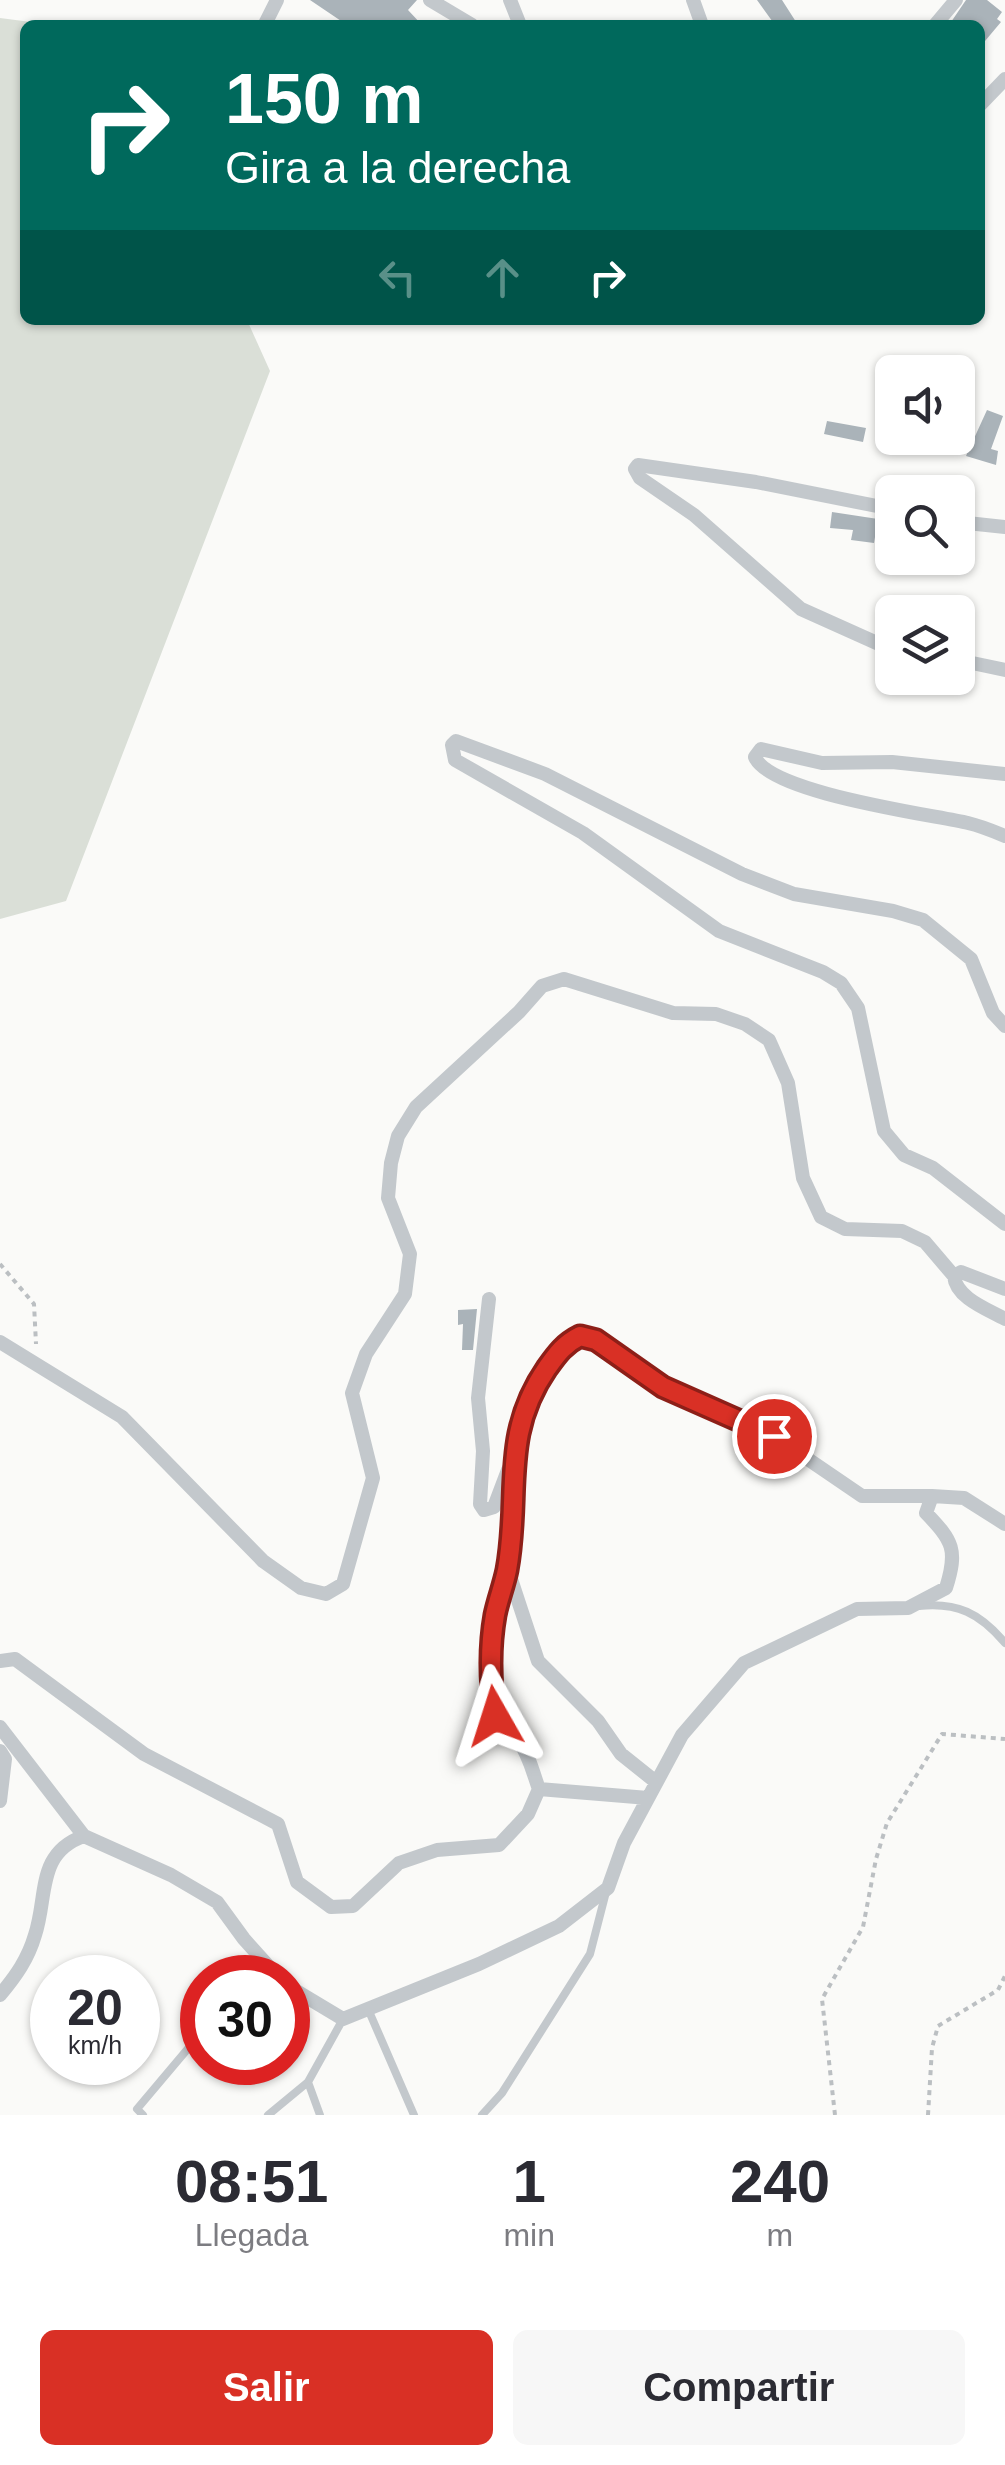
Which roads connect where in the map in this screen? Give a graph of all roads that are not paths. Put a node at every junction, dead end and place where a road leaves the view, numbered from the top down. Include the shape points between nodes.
1 (430, 0) edge
2 (956, 0) edge
3 (464, 20) edge
4 (938, 20) edge
5 (1005, 79) edge
6 (985, 100) edge
7 (875, 506) edge
8 (975, 524) edge
9 (1005, 528) edge
10 (875, 642) edge
11 (975, 664) edge
12 (1005, 670) edge
13 (1005, 774) edge
14 (1005, 836) edge
15 (1005, 1026) edge
16 (1005, 1224) edge
17 (954, 1276) junction
18 (1005, 1289) edge
19 (489, 1299) dead end
20 (1005, 1319) edge
21 (0, 1342) edge
22 (514, 1452) junction
23 (932, 1496) junction
24 (1005, 1524) edge
25 (508, 1569) junction
26 (908, 1608) junction
27 (1005, 1643) edge
28 (0, 1662) edge
29 (0, 1727) edge
30 (8, 1753) edge
31 (656, 1782) junction
32 (539, 1789) junction
33 (648, 1798) junction
34 (0, 1801) edge
35 (84, 1836) junction
36 (608, 1888) junction
37 (257, 1955) edge
38 (0, 1995) edge
39 (310, 1999) edge
40 (368, 2007) junction
41 (343, 2019) junction
42 (180, 2058) edge
43 (310, 2078) edge
44 (304, 2085) edge
45 (309, 2085) edge
46 (143, 2115) edge
47 (268, 2115) edge
48 (320, 2115) edge
49 (414, 2115) edge
50 (482, 2115) edge

1 - 3 street
2 - 4 street
5 - 6 street
7 - 10 street via 756,482 635,469 801,609
8 - 9 street
11 - 12 street
13 - 14 street via 822,762 761,749 754,757 762,769 816,792
15 - 16 street via 971,960 923,920 794,894 545,774 471,745 452,745 455,760 584,833 704,922 841,983 858,1008 884,1131 904,1155 933,1168
17 - 18 street via 961,1272
17 - 20 street via 971,1300
17 - 21 street via 925,1242 902,1230 845,1230 821,1217 803,1178 788,1082 769,1040 716,1014 673,1014 564,979 542,986 416,1107 398,1136 388,1198 410,1254 407,1280 352,1393 373,1478 343,1584 326,1594 301,1588 263,1561 122,1417
19 - 22 street via 478,1398 484,1510 494,1507
22 - 23 street via 529,1394 564,1345 580,1336 663,1387 774,1436 862,1496
22 - 25 street
23 - 24 street via 964,1498
23 - 26 street via 926,1513 947,1534 955,1559 946,1588
25 - 31 street via 538,1661 621,1754
25 - 32 street via 489,1680 495,1716 520,1742
26 - 27 lane via 948,1603 974,1615
26 - 31 street via 856,1609 744,1663 682,1735
28 - 32 street via 15,1659 144,1754 278,1824 297,1882 331,1907 353,1906 399,1863 437,1850 500,1844 528,1814
29 - 30 street
30 - 34 street
30 - 35 street
31 - 33 street
32 - 33 street
33 - 36 street
35 - 37 street via 217,1902
35 - 38 street via 65,1842 45,1876 36,1932 22,1968
36 - 40 street via 559,1926
36 - 50 lane via 590,1954
39 - 41 street
40 - 41 street
40 - 49 lane
41 - 43 lane
42 - 46 lane via 137,2109
44 - 47 lane
45 - 48 lane

